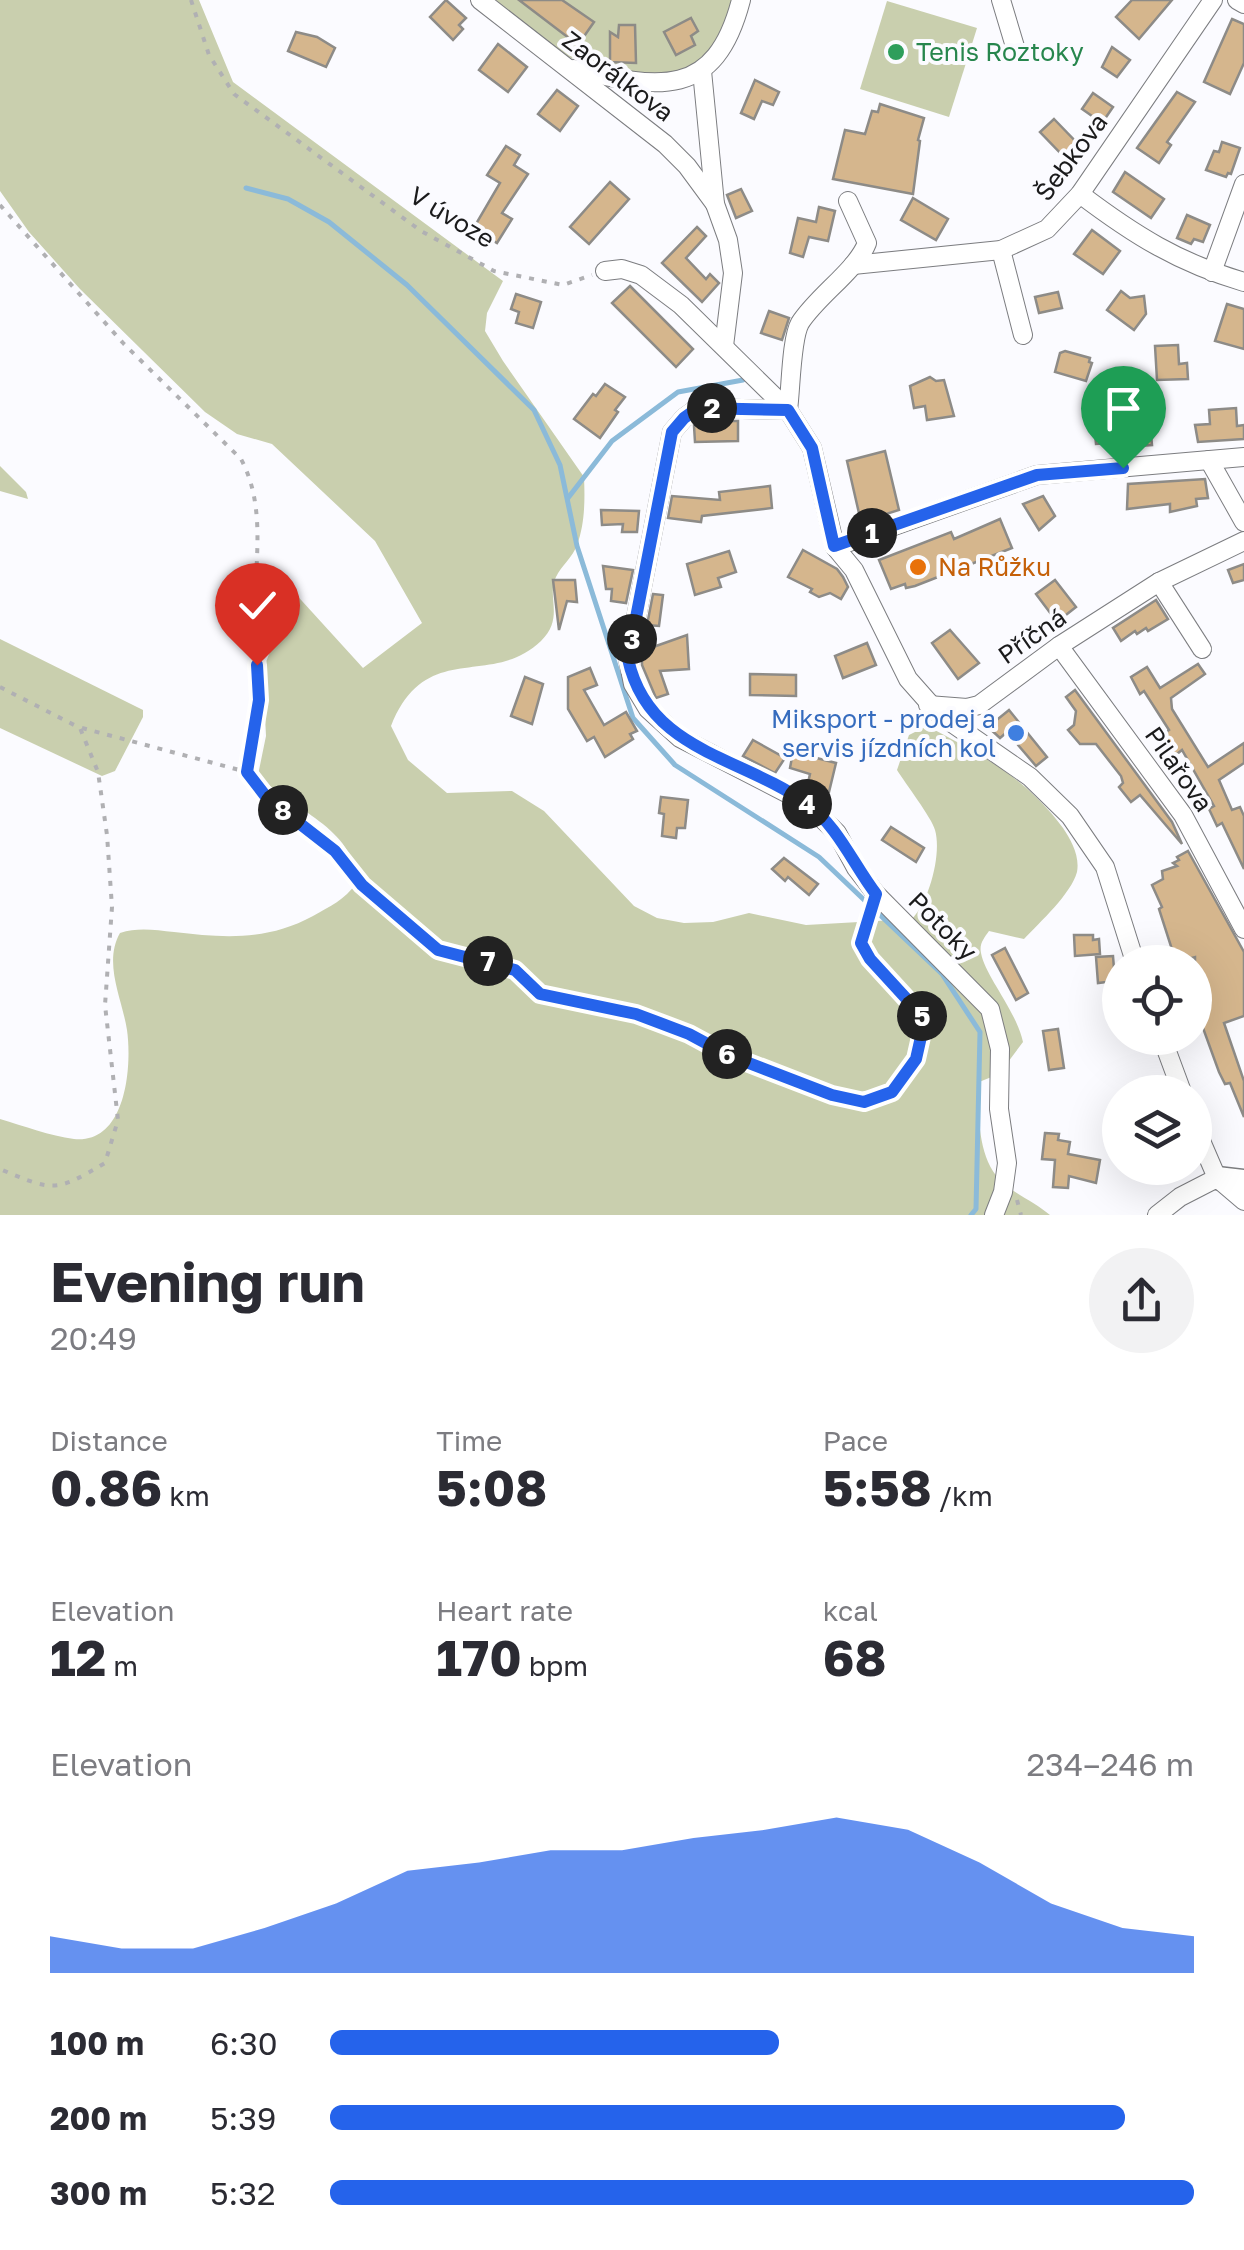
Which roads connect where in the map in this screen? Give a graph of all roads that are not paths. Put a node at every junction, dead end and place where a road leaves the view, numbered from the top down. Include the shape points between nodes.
1 (480, 0) edge
2 (741, 0) edge
3 (1002, 0) edge
4 (1213, 0) edge
5 (1237, 0) edge
6 (1244, 4) edge
7 (1016, 50) dead end
8 (564, 66) junction
9 (702, 71) junction
10 (1244, 184) edge
11 (1080, 194) junction
12 (848, 201) dead end
13 (714, 204) junction
14 (1001, 250) junction
15 (853, 265) junction
16 (605, 270) road end
17 (1212, 272) junction
18 (1244, 282) edge
19 (1023, 335) dead end
20 (724, 346) junction
21 (788, 410) junction
22 (1244, 457) edge
23 (1208, 460) junction
24 (1244, 522) edge
25 (1244, 541) edge
26 (834, 546) junction
27 (1159, 582) junction
28 (1059, 646) junction
29 (1202, 649) dead end
30 (928, 705) junction
31 (1242, 921) edge
32 (1129, 945) edge
33 (1212, 1166) edge
34 (1217, 1178) junction
35 (1244, 1182) edge
36 (1244, 1201) edge
37 (994, 1215) edge
38 (1157, 1215) edge

1 - 8 street, Zaorálkova
2 - 9 street via 723,49
3 - 7 street
4 - 11 street, Šebkova
5 - 6 street
8 - 9 street via 648,81
8 - 13 street, Zaorálkova via 666,144
9 - 13 street
10 - 17 street
11 - 14 street, Šebkova via 1047,229
11 - 17 street via 1132,233
12 - 15 street via 867,243
13 - 20 street via 733,273
14 - 15 street, Šebkova
14 - 19 street
15 - 21 street via 798,326
16 - 20 street via 641,275
17 - 18 street
20 - 21 street
21 - 26 street via 812,448
21 - 37 street, Potoky via 698,408 672,432 628,659 633,684 648,709 680,738 806,804 837,834 876,894 990,1009 1000,1049 1007,1163
22 - 23 street
23 - 24 street
23 - 26 street via 1037,475
25 - 27 street, Příčná
26 - 30 street via 854,570
27 - 28 street, Příčná
27 - 29 street
28 - 30 street, Příčná via 979,705
28 - 31 street, Pilařova via 1183,815
30 - 32 street via 1030,777 1070,816 1106,867
33 - 34 street
34 - 35 street
34 - 36 street
34 - 38 street

